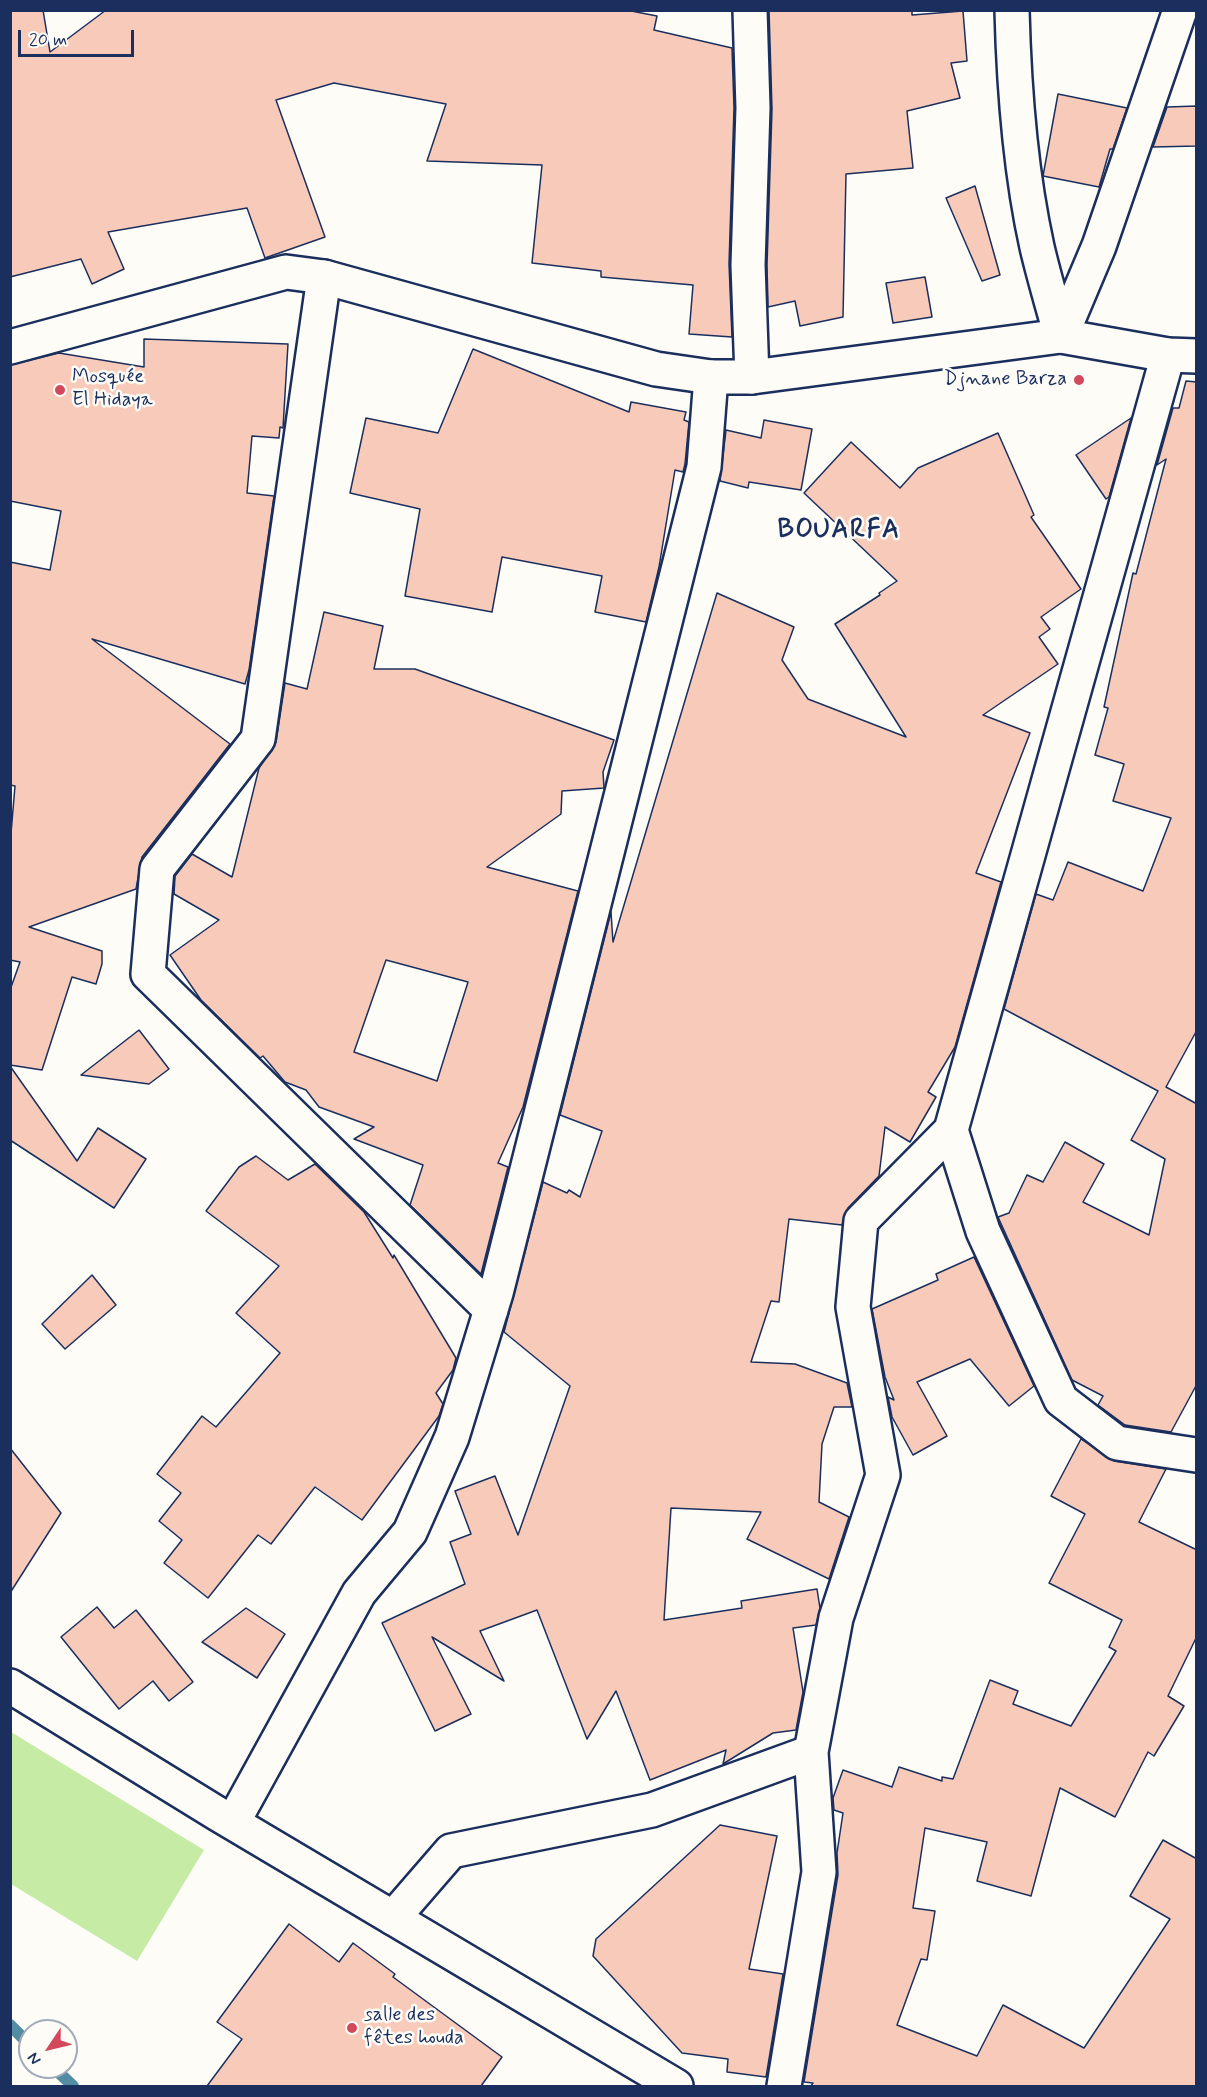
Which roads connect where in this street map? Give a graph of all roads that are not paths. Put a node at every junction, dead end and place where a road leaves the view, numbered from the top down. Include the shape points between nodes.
1 (750, 10) edge
2 (1012, 10) edge
3 (1183, 25) edge
4 (324, 277) junction
5 (1061, 336) junction
6 (10, 347) edge
7 (1182, 355) edge
8 (711, 377) junction
9 (752, 377) junction
10 (951, 1130) junction
11 (491, 1310) junction
12 (1197, 1455) edge
13 (10, 1686) edge
14 (810, 1752) junction
15 (232, 1822) junction
16 (393, 1918) junction
17 (676, 2086) edge
18 (784, 2086) edge

1 - 9 street via 753,108 748,265
2 - 5 street via 1014,81 1026,186 1037,248
3 - 5 street
4 - 6 street via 286,272
4 - 8 street via 656,369
4 - 11 street via 258,739 157,868 148,974
5 - 7 street
5 - 9 street
7 - 10 street
8 - 9 street
8 - 11 street via 704,467
10 - 12 street via 983,1232 1061,1400 1117,1443
10 - 14 street via 861,1221 853,1306 883,1475 836,1618
11 - 15 street via 452,1437 410,1532 358,1593
13 - 15 street
14 - 16 street via 652,1810 451,1851
14 - 18 street via 819,1872
15 - 16 street
16 - 17 street

